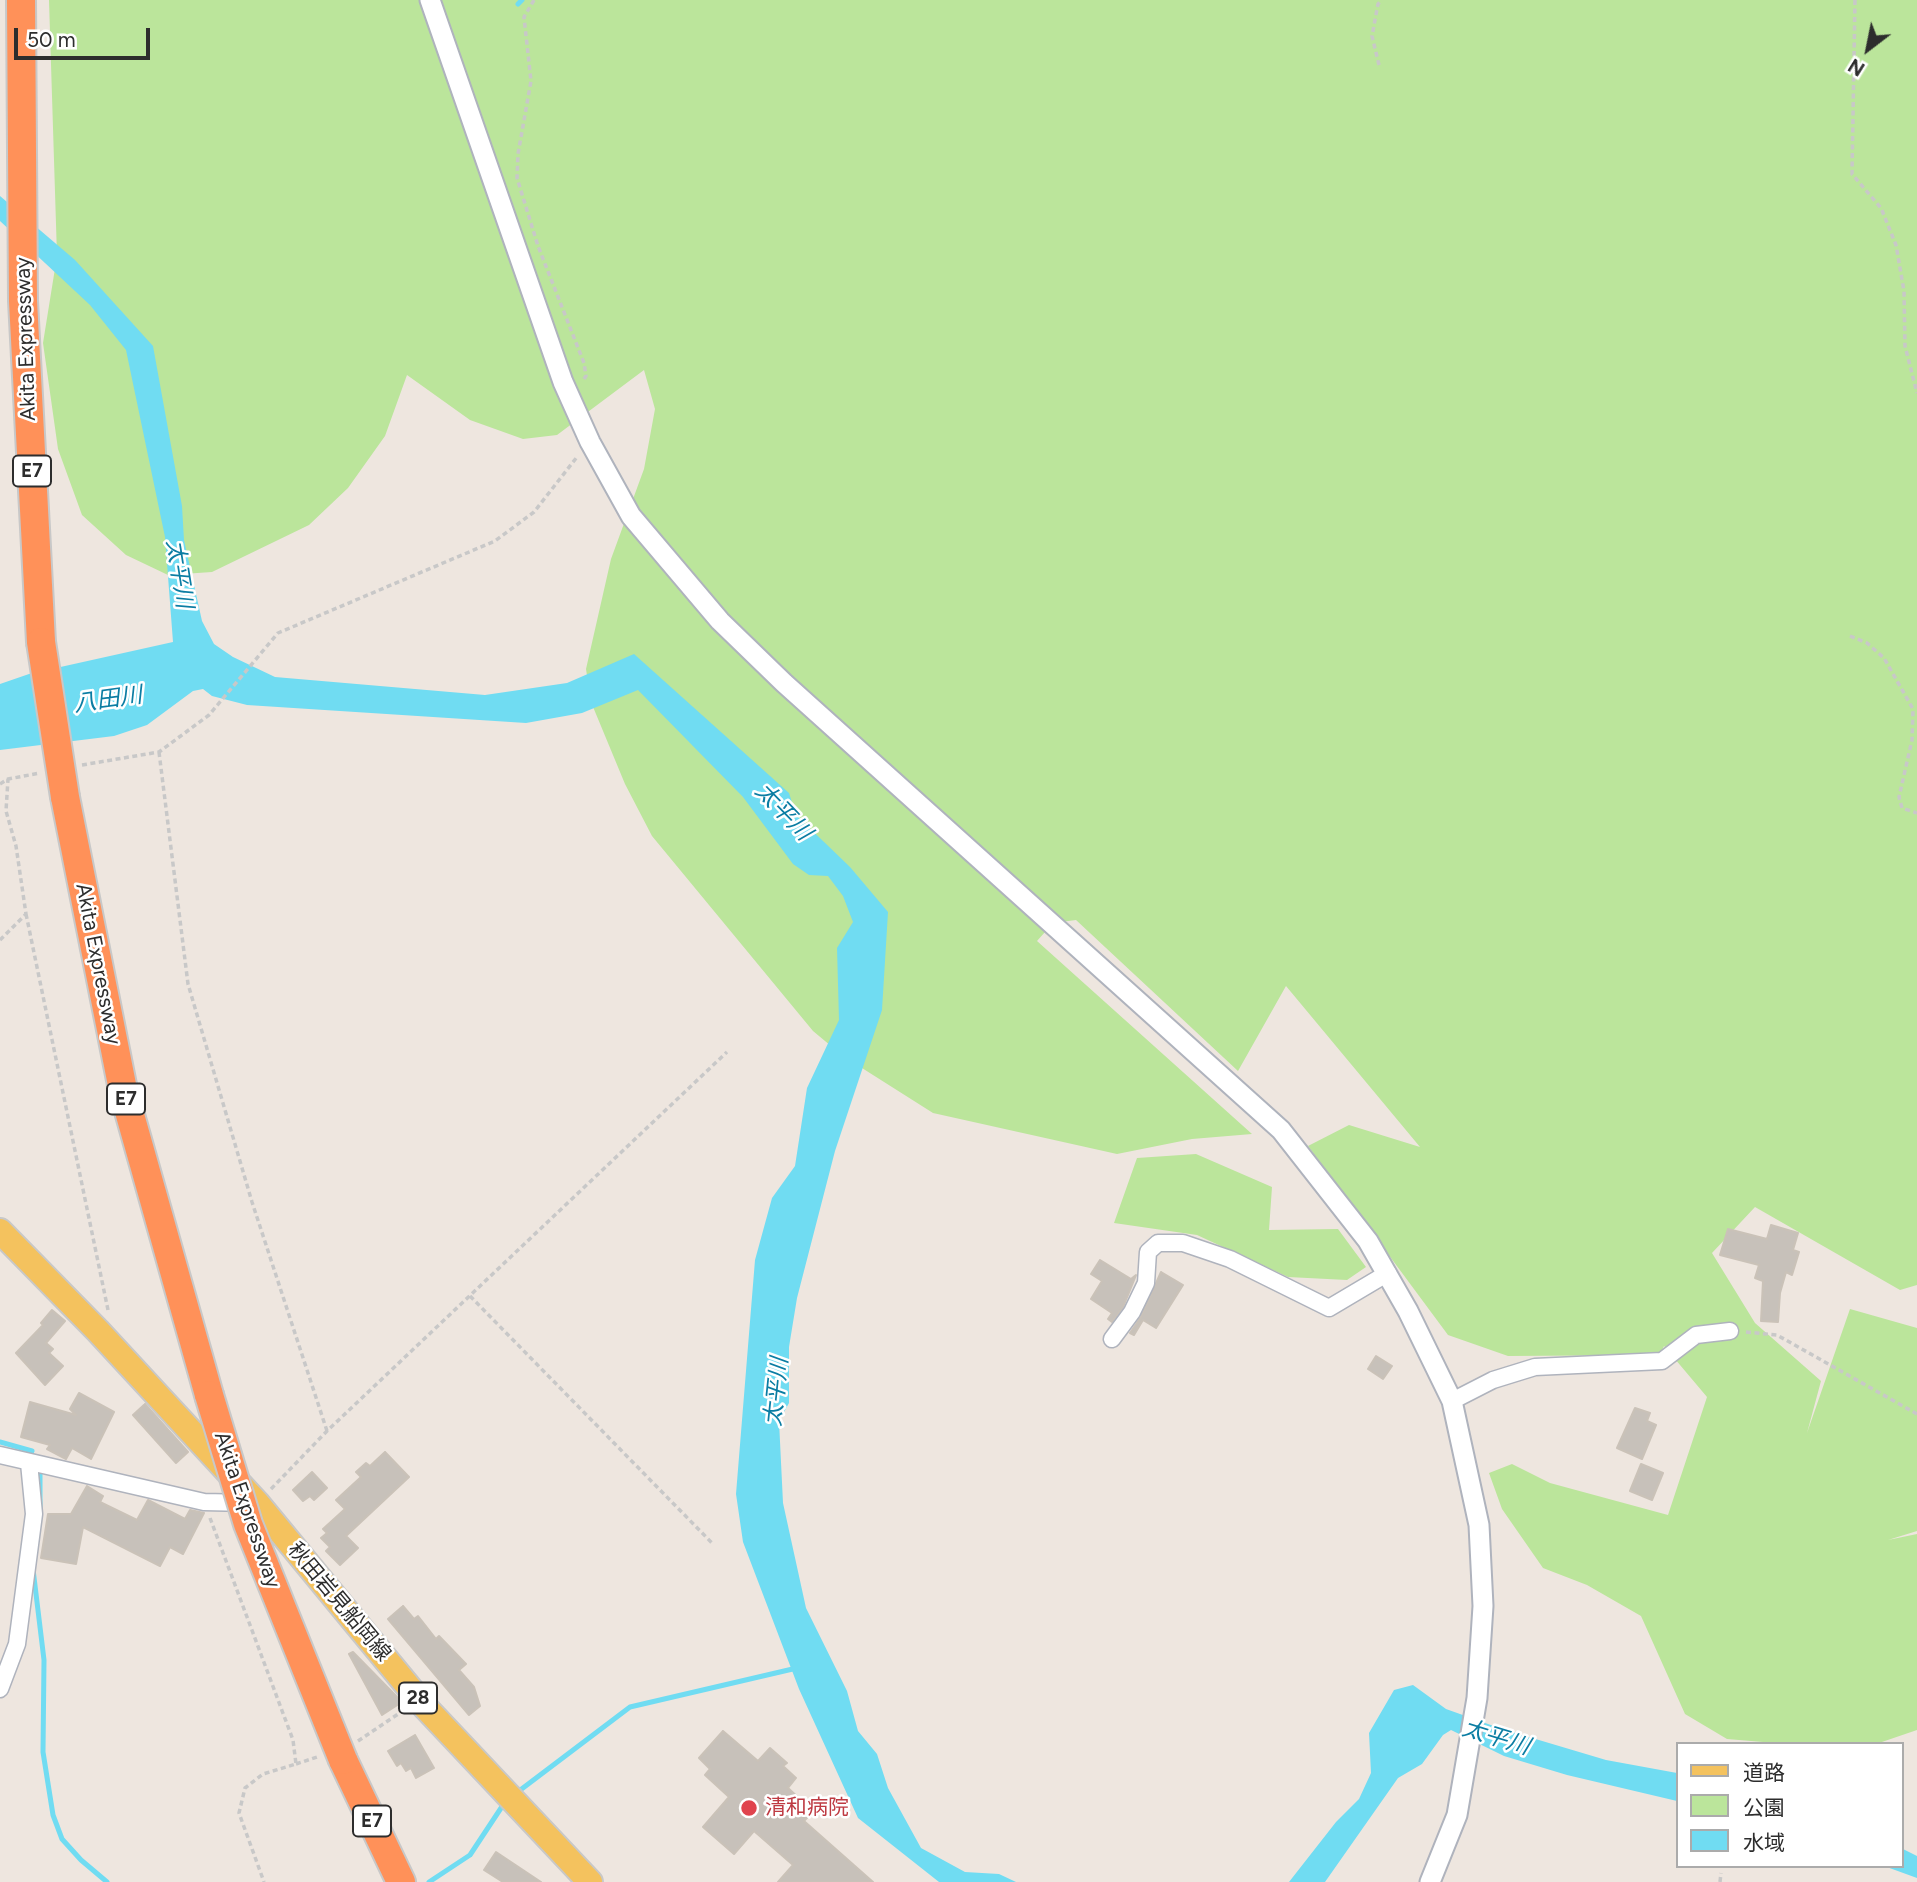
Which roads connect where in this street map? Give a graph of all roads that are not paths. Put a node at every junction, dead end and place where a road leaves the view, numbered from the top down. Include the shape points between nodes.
1 (430, 0) edge
2 (21, 12) edge
3 (0, 1231) edge
4 (1388, 1273) junction
5 (1730, 1331) road end
6 (1112, 1339) dead end
7 (1452, 1401) junction
8 (0, 1455) edge
9 (29, 1463) junction
10 (257, 1503) junction
11 (0, 1689) edge
12 (401, 1882) edge
13 (590, 1882) edge
14 (1430, 1882) edge

1 - 4 street via 566,391 631,516 720,621 784,683 1281,1130
2 - 12 highway, Akita Expressway / E7, bridge via 23,301 41,642 65,797 123,1090 248,1524 339,1753
3 - 10 main road, 秋田岩見船岡線 / 28
4 - 6 street via 1329,1308 1230,1259 1183,1243 1158,1243 1148,1252 1146,1283
4 - 7 street
5 - 7 street via 1696,1335 1662,1361 1535,1367 1493,1380
7 - 14 street via 1479,1525 1483,1606 1477,1698 1457,1815
8 - 9 street
9 - 10 street via 204,1502
9 - 11 street via 34,1514 17,1644
10 - 13 main road, 秋田岩見船岡線 / 28 via 420,1700

